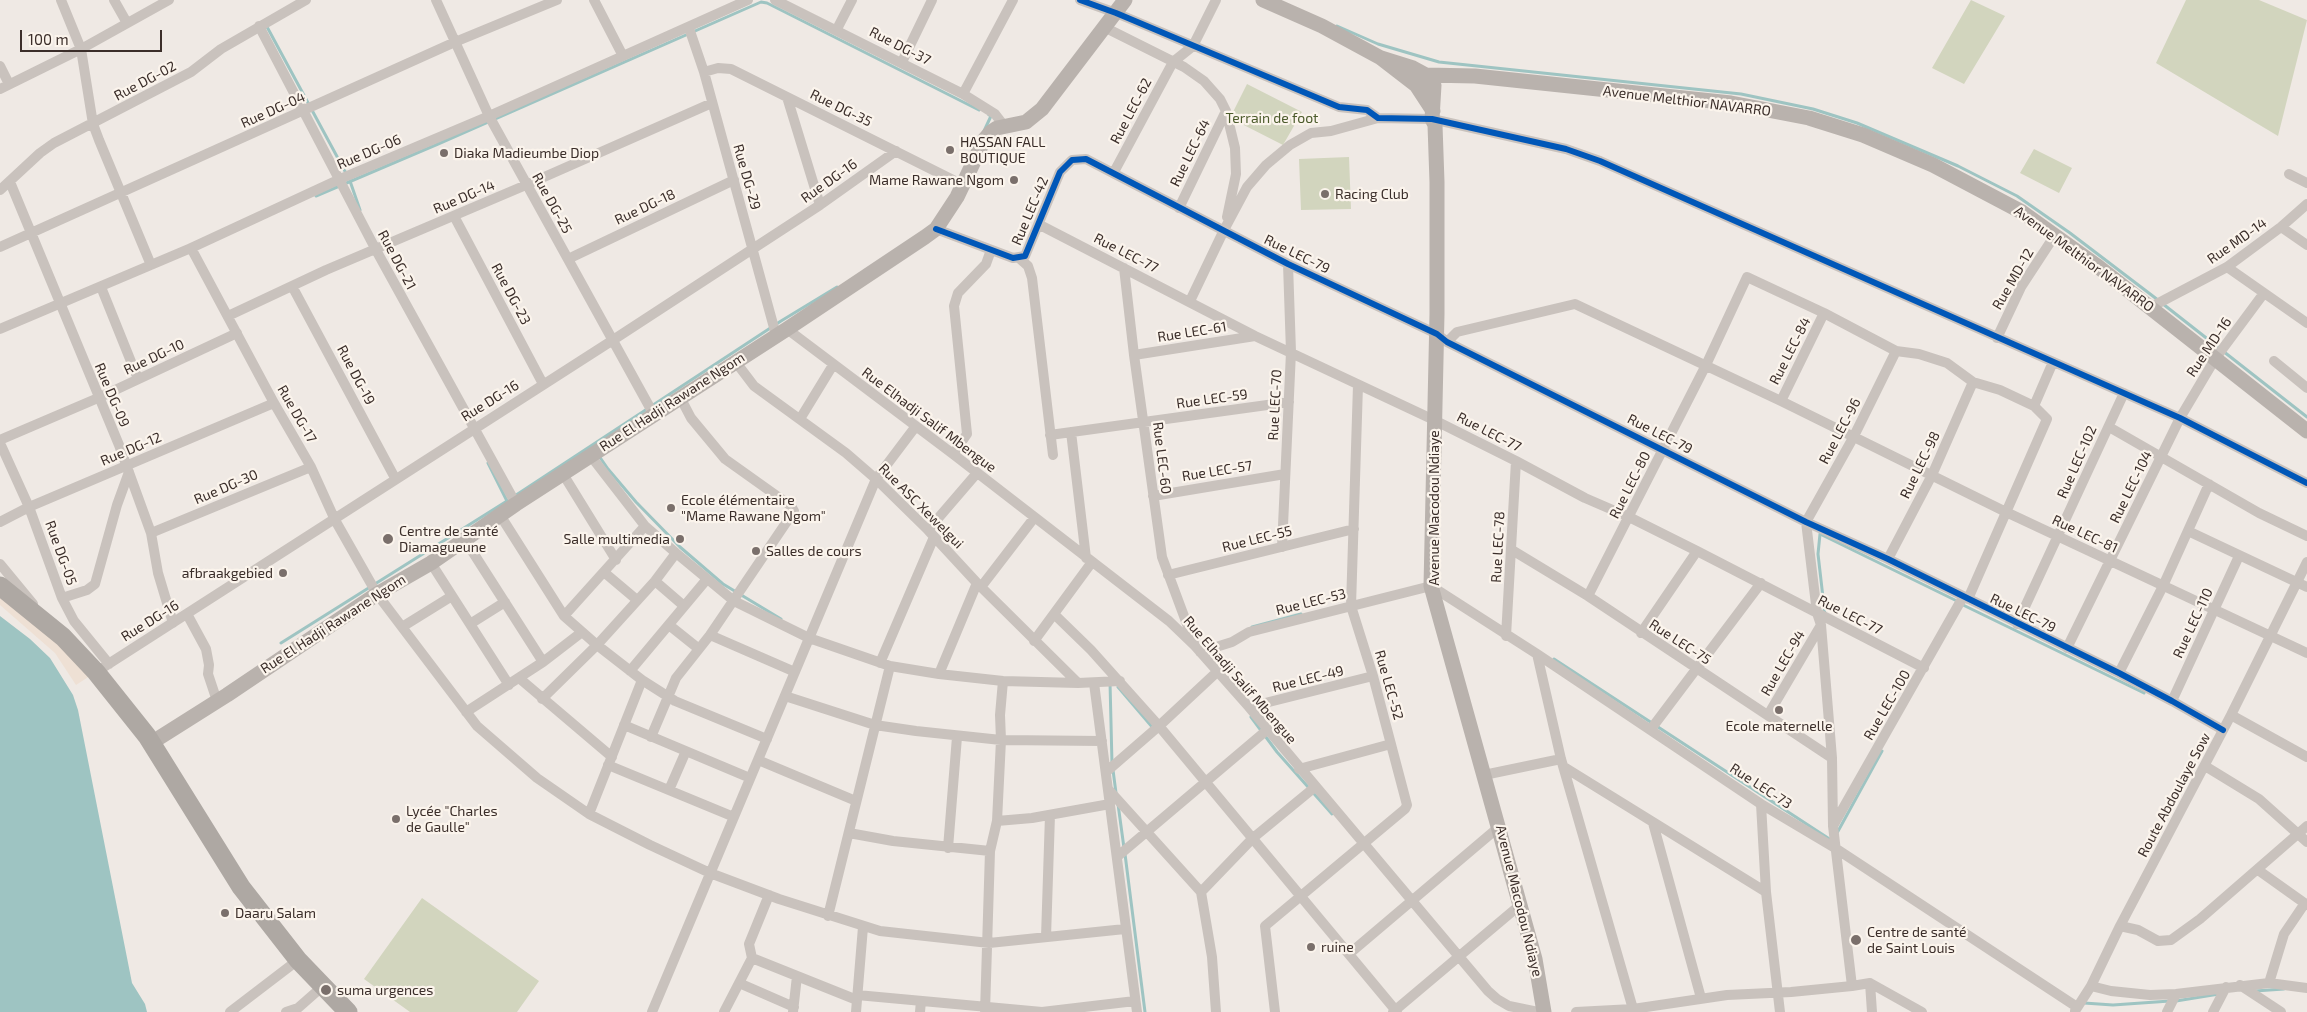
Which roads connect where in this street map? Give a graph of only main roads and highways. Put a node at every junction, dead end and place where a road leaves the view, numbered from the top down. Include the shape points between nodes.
1 (0, 586) edge
2 (348, 1012) edge

1 - 2 highway via 103,668 241,887 298,960

